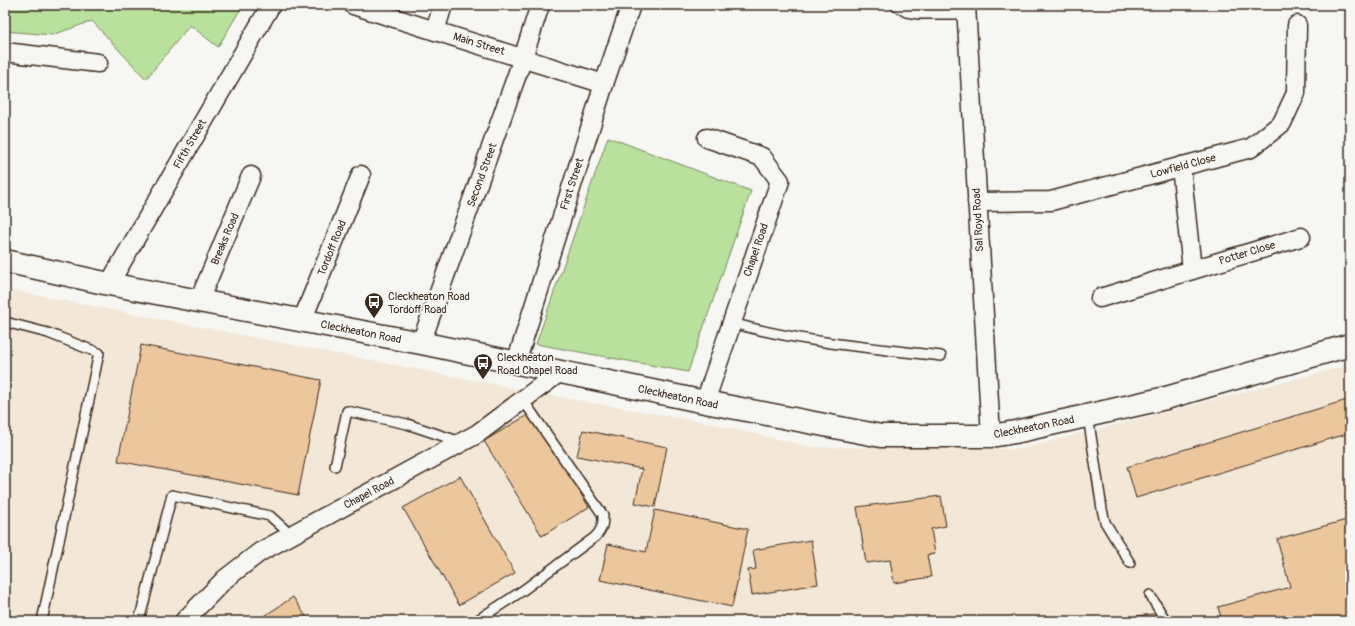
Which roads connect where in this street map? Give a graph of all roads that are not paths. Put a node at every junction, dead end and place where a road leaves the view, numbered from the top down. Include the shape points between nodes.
1 (271, 5) edge
2 (353, 5) edge
3 (443, 5) edge
4 (540, 5) edge
5 (631, 5) edge
6 (896, 5) edge
7 (966, 9) edge
8 (1297, 25) dead end
9 (435, 31) junction
10 (5, 52) edge
11 (523, 58) junction
12 (98, 63) dead end
13 (604, 84) junction
14 (707, 138) dead end
15 (1181, 166) junction
16 (361, 175) dead end
17 (251, 176) dead end
18 (977, 202) junction
19 (1301, 237) dead end
20 (5, 261) edge
21 (1192, 270) junction
22 (109, 284) junction
23 (1100, 298) dead end
24 (199, 301) junction
25 (302, 321) junction
26 (5, 322) edge
27 (732, 323) junction
28 (421, 344) junction
29 (1350, 345) edge
30 (941, 356) dead end
31 (516, 363) junction
32 (560, 372) junction
33 (523, 400) junction
34 (705, 402) junction
35 (1088, 416) junction
36 (991, 436) junction
37 (462, 442) junction
38 (335, 466) dead end
39 (292, 535) junction
40 (1130, 563) dead end
41 (1150, 595) dead end
42 (139, 620) edge
43 (42, 621) edge
44 (184, 621) edge
45 (476, 621) edge
46 (1166, 621) edge

1 - 22 street, Fifth Street
2 - 9 street, Main Street
3 - 9 street
4 - 11 street, Second Street
5 - 13 street, First Street
6 - 7 lane via 906,12 919,14
7 - 18 street, Sal Royd Road
8 - 15 street, Lowfield Close via 1296,93 1282,123 1251,148
9 - 11 street, Main Street
10 - 12 street
11 - 13 street, Main Street
11 - 28 street, Second Street
13 - 31 street, First Street
14 - 27 street, Chapel Road via 762,157 780,181
15 - 18 street, Lowfield Close via 1051,201
15 - 21 street
16 - 25 street, Tordoff Road
17 - 24 street, Breaks Road
18 - 36 street, Sal Royd Road
19 - 21 street, Potter Close
20 - 22 street, Cleckheaton Road
21 - 23 street, Potter Close
22 - 24 street, Cleckheaton Road
24 - 25 street, Cleckheaton Road
25 - 28 street, Cleckheaton Road
26 - 43 lane via 48,333 99,353
27 - 30 lane via 804,340
27 - 34 street, Chapel Road
28 - 31 street, Cleckheaton Road
29 - 35 street, Cleckheaton Road via 1166,398
31 - 32 street, Cleckheaton Road
32 - 33 street, Chapel Road
32 - 34 street, Cleckheaton Road
33 - 37 street, Chapel Road
33 - 45 lane via 603,515 603,523 595,537 522,591
34 - 36 street, Cleckheaton Road via 881,436
35 - 36 street, Cleckheaton Road
35 - 40 lane via 1105,522
37 - 38 lane via 407,424 347,411
37 - 39 street, Chapel Road
39 - 42 lane via 270,516 172,495
39 - 44 street, Chapel Road via 260,552 226,579
41 - 46 lane

